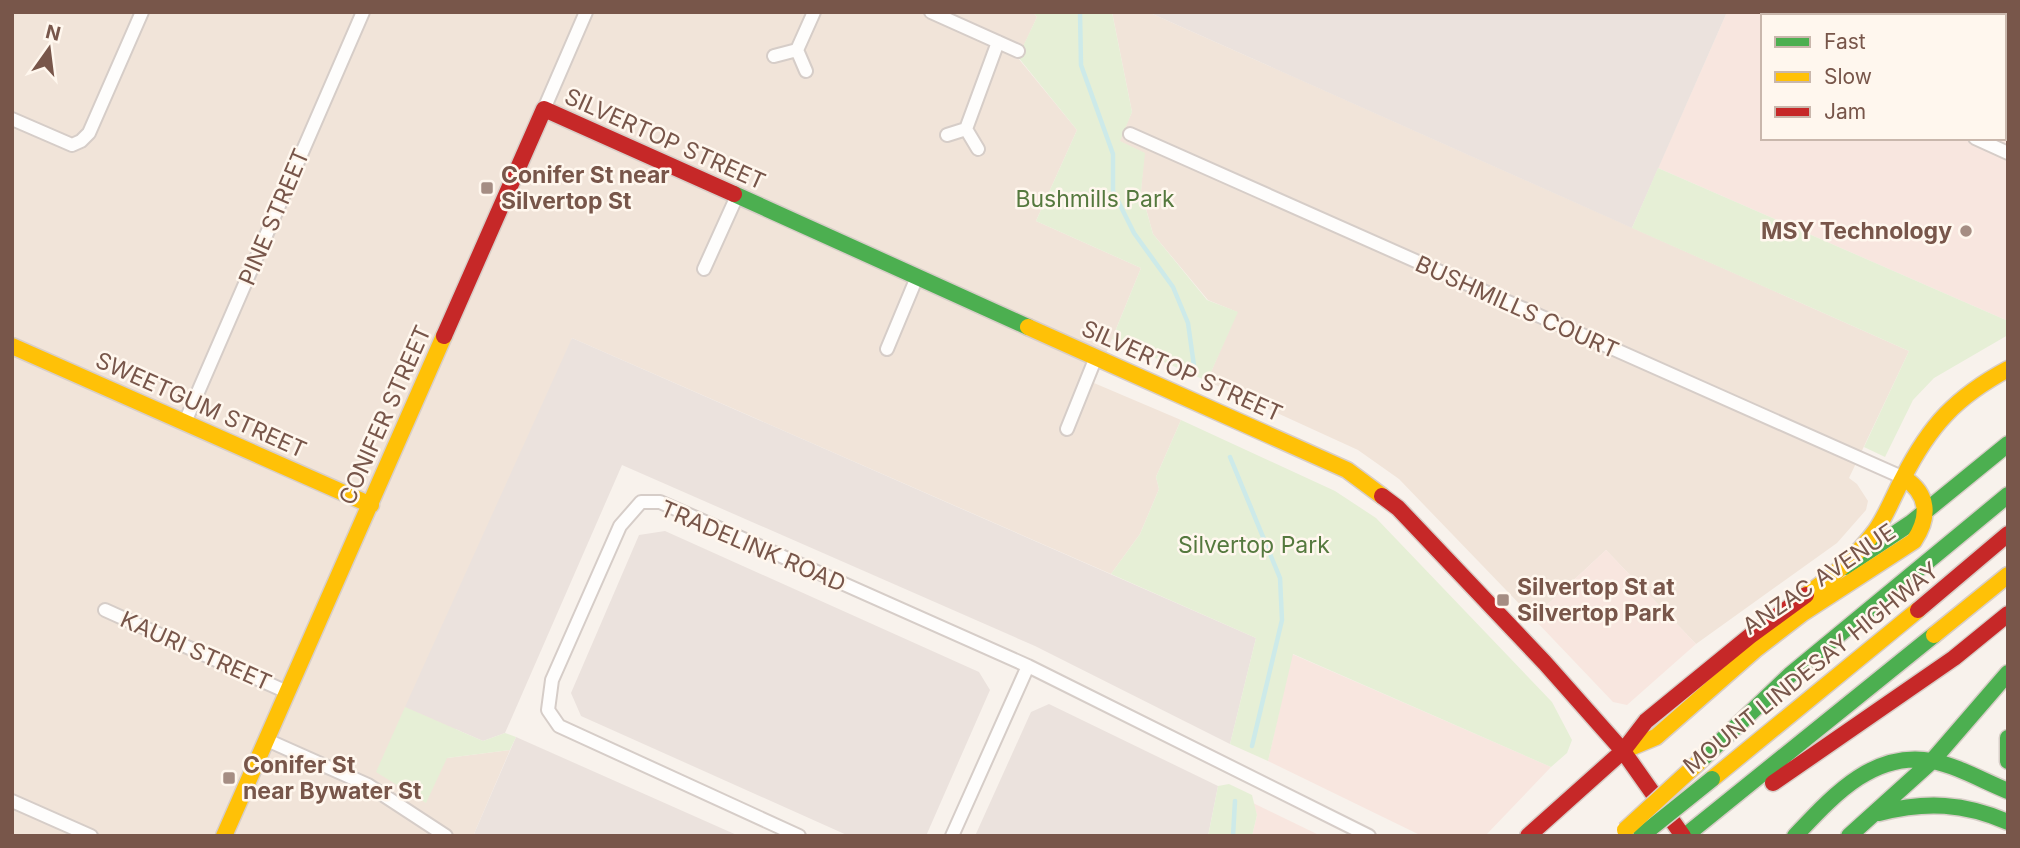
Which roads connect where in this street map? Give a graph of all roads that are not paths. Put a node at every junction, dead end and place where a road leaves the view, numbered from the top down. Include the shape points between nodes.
1 (142, 12) edge
2 (363, 12) edge
3 (586, 12) edge
4 (814, 12) edge
5 (931, 12) edge
6 (998, 42) junction
7 (797, 50) junction
8 (1018, 51) dead end
9 (774, 56) dead end
10 (806, 71) dead end
11 (544, 109) junction
12 (12, 119) edge
13 (966, 129) junction
14 (1130, 134) dead end
15 (947, 135) dead end
16 (1979, 140) edge
17 (978, 149) dead end
18 (2008, 153) edge
19 (737, 196) junction
20 (704, 269) dead end
21 (917, 277) junction
22 (12, 346) edge
23 (887, 349) dead end
24 (1096, 357) junction
25 (2008, 369) edge
26 (185, 422) junction
27 (1067, 429) dead end
28 (2008, 444) edge
29 (1905, 478) junction
30 (2008, 495) edge
31 (371, 505) junction
32 (1927, 509) junction
33 (2008, 534) edge
34 (1845, 568) junction
35 (2008, 575) edge
36 (105, 610) dead end
37 (2008, 614) edge
38 (1028, 666) junction
39 (2008, 673) edge
40 (287, 692) junction
41 (2008, 738) edge
42 (267, 740) junction
43 (1623, 751) junction
44 (1931, 761) junction
45 (2008, 761) edge
46 (2008, 792) edge
47 (12, 801) edge
48 (1728, 801) junction
49 (1872, 816) junction
50 (2008, 822) edge
51 (1623, 833) edge
52 (92, 836) edge
53 (224, 836) edge
54 (446, 836) edge
55 (799, 836) edge
56 (952, 836) edge
57 (1369, 836) edge
58 (1528, 836) edge
59 (1642, 836) edge
60 (1684, 836) edge
61 (1795, 836) edge
62 (1849, 836) edge

1 - 12 street via 89,133 81,141 72,145
2 - 26 street, PINE STREET
3 - 11 street, CONIFER STREET
4 - 7 street
5 - 6 street
6 - 8 street
6 - 13 street
7 - 9 street
7 - 10 street
11 - 19 main road, SILVERTOP STREET
11 - 31 main road, CONIFER STREET
13 - 15 street
13 - 17 street
14 - 29 street, BUSHMILLS COURT
16 - 18 street
19 - 20 street
19 - 21 main road, SILVERTOP STREET
21 - 23 street
21 - 24 main road, SILVERTOP STREET
22 - 26 main road, SWEETGUM STREET
24 - 27 street
24 - 43 main road, SILVERTOP STREET via 1347,470 1373,487 1545,663
25 - 29 main road, ANZAC AVENUE via 1974,387 1942,415 1917,450
26 - 31 main road, SWEETGUM STREET
28 - 32 main road
29 - 32 main road via 1924,496
29 - 34 main road, ANZAC AVENUE via 1877,528
30 - 51 main road, bridge via 1790,675
31 - 40 main road, CONIFER STREET
32 - 34 main road
32 - 43 main road, ANZAC AVENUE via 1914,541 1772,635 1656,737
33 - 59 main road, MOUNT LINDESAY HIGHWAY, bridge
34 - 43 main road, ANZAC AVENUE via 1749,636 1646,720
35 - 48 main road
36 - 40 street, KAURI STREET
37 - 48 main road via 1954,658 1754,796
38 - 55 street, TRADELINK ROAD via 660,502 641,502 628,513 615,536 552,680 548,710 559,726
38 - 56 street
38 - 57 street, TRADELINK ROAD
39 - 44 main road
40 - 42 main road, CONIFER STREET
41 - 45 main road
42 - 53 main road, CONIFER STREET
42 - 54 street via 368,785
43 - 58 main road, ANZAC AVENUE
43 - 60 main road, SILVERTOP STREET
44 - 46 main road
44 - 49 main road
44 - 61 main road via 1905,760 1872,768 1844,786
47 - 52 street
48 - 60 main road
49 - 50 main road via 1931,802 1963,806
49 - 62 main road

